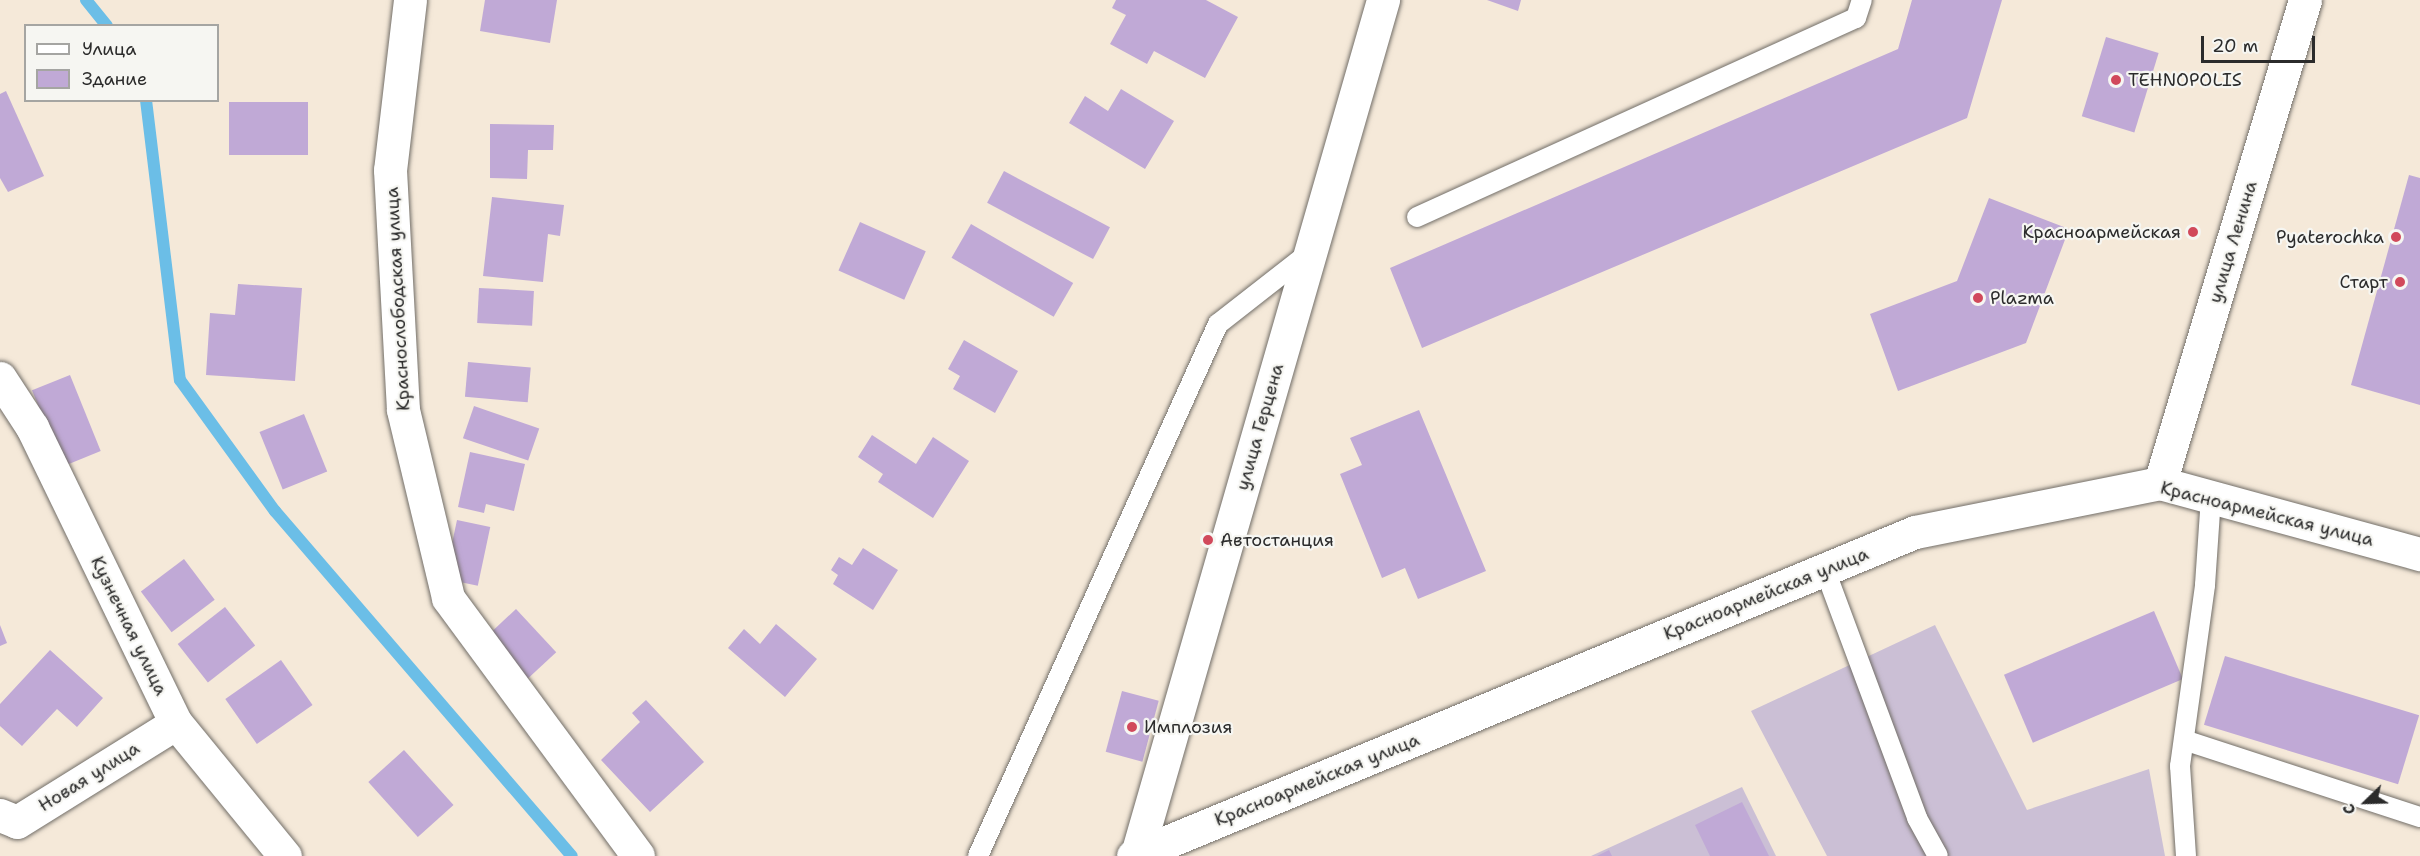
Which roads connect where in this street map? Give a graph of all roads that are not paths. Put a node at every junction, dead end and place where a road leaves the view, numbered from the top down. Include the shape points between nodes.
1 (410, 0) edge
2 (1383, 0) edge
3 (1862, 0) edge
4 (2306, 0) edge
5 (1417, 217) dead end
6 (1311, 252) junction
7 (0, 378) edge
8 (2160, 483) junction
9 (2211, 497) junction
10 (2420, 554) edge
11 (1825, 570) junction
12 (176, 723) junction
13 (2184, 740) junction
14 (0, 815) edge
15 (2420, 816) edge
16 (1135, 855) edge
17 (285, 856) edge
18 (638, 856) edge
19 (978, 856) edge
20 (1938, 856) edge
21 (2186, 856) edge

1 - 18 street, Краснослободская улица via 390,170 402,410 448,598
2 - 6 street, улица Герцена
3 - 5 lane via 1856,18
4 - 8 street, улица Ленина
6 - 16 street, улица Герцена
6 - 19 lane via 1218,324
7 - 12 street, Кузнечная улица via 32,427
8 - 9 street, Красноармейская улица
8 - 11 street, Красноармейская улица via 1915,532
9 - 10 street, Красноармейская улица
9 - 13 lane via 2205,585
11 - 16 street, Красноармейская улица
11 - 20 lane via 1917,818
12 - 14 street, Новая улица via 17,822
12 - 17 street, Кузнечная улица
13 - 15 lane
13 - 21 lane

